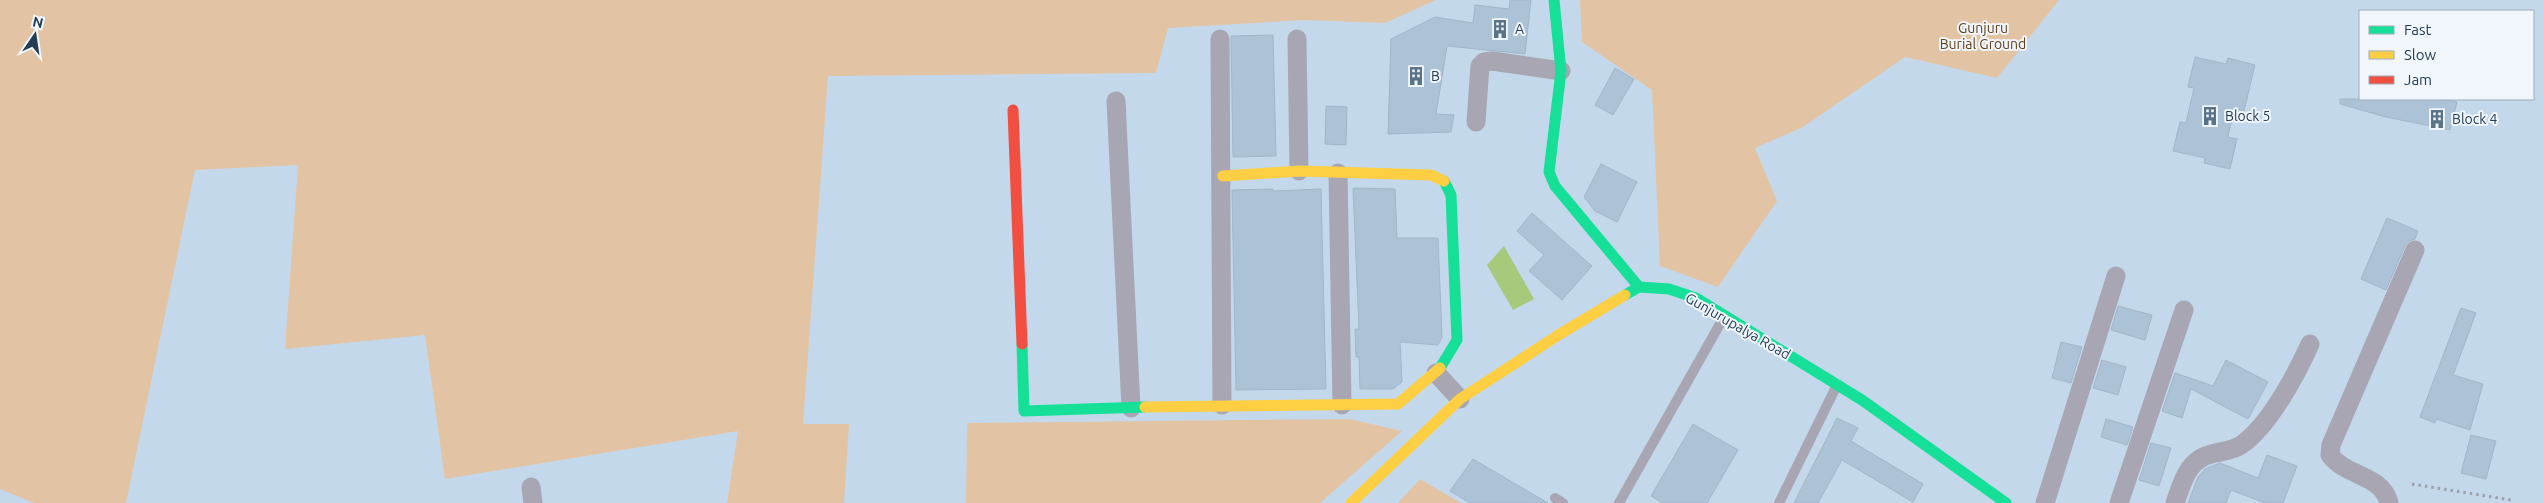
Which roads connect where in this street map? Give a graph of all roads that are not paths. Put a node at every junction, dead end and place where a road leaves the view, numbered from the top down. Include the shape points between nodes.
1 (1554, 0) edge
2 (1220, 39) dead end
3 (1297, 39) dead end
4 (1560, 71) junction
5 (1116, 101) dead end
6 (1013, 110) dead end
7 (1476, 122) dead end
8 (1299, 171) junction
9 (1338, 173) junction
10 (1223, 176) junction
11 (2415, 250) dead end
12 (2116, 276) dead end
13 (1639, 287) junction
14 (2184, 310) dead end
15 (1725, 315) junction
16 (2310, 344) dead end
17 (1436, 372) junction
18 (1837, 384) junction
19 (1460, 399) junction
20 (1222, 405) junction
21 (1342, 406) junction
22 (1131, 408) junction
23 (1351, 503) edge
24 (1619, 503) edge
25 (1780, 503) edge
26 (2006, 503) edge
27 (2044, 503) edge
28 (2119, 503) edge
29 (2175, 503) edge
30 (2389, 503) edge

1 - 4 street
2 - 10 street
3 - 8 street
4 - 7 street via 1484,62 1480,66
4 - 13 street via 1550,172 1555,186
5 - 22 street
6 - 22 street via 1024,411
8 - 9 street
8 - 10 street
9 - 17 street via 1431,175 1444,181 1451,195 1457,340
9 - 21 street
10 - 20 street
11 - 30 street via 2331,445 2330,455 2336,464 2380,485
12 - 27 street
13 - 15 street, Gunjurupalya Road via 1669,289 1696,298
13 - 19 street
14 - 28 street
15 - 18 street, Gunjurupalya Road
15 - 24 lane
16 - 29 street via 2295,378 2261,426 2241,445 2195,460 2185,472
17 - 19 street
17 - 21 street via 1398,404
18 - 25 lane
18 - 26 street, Gunjurupalya Road
19 - 23 street
20 - 21 street
20 - 22 street

